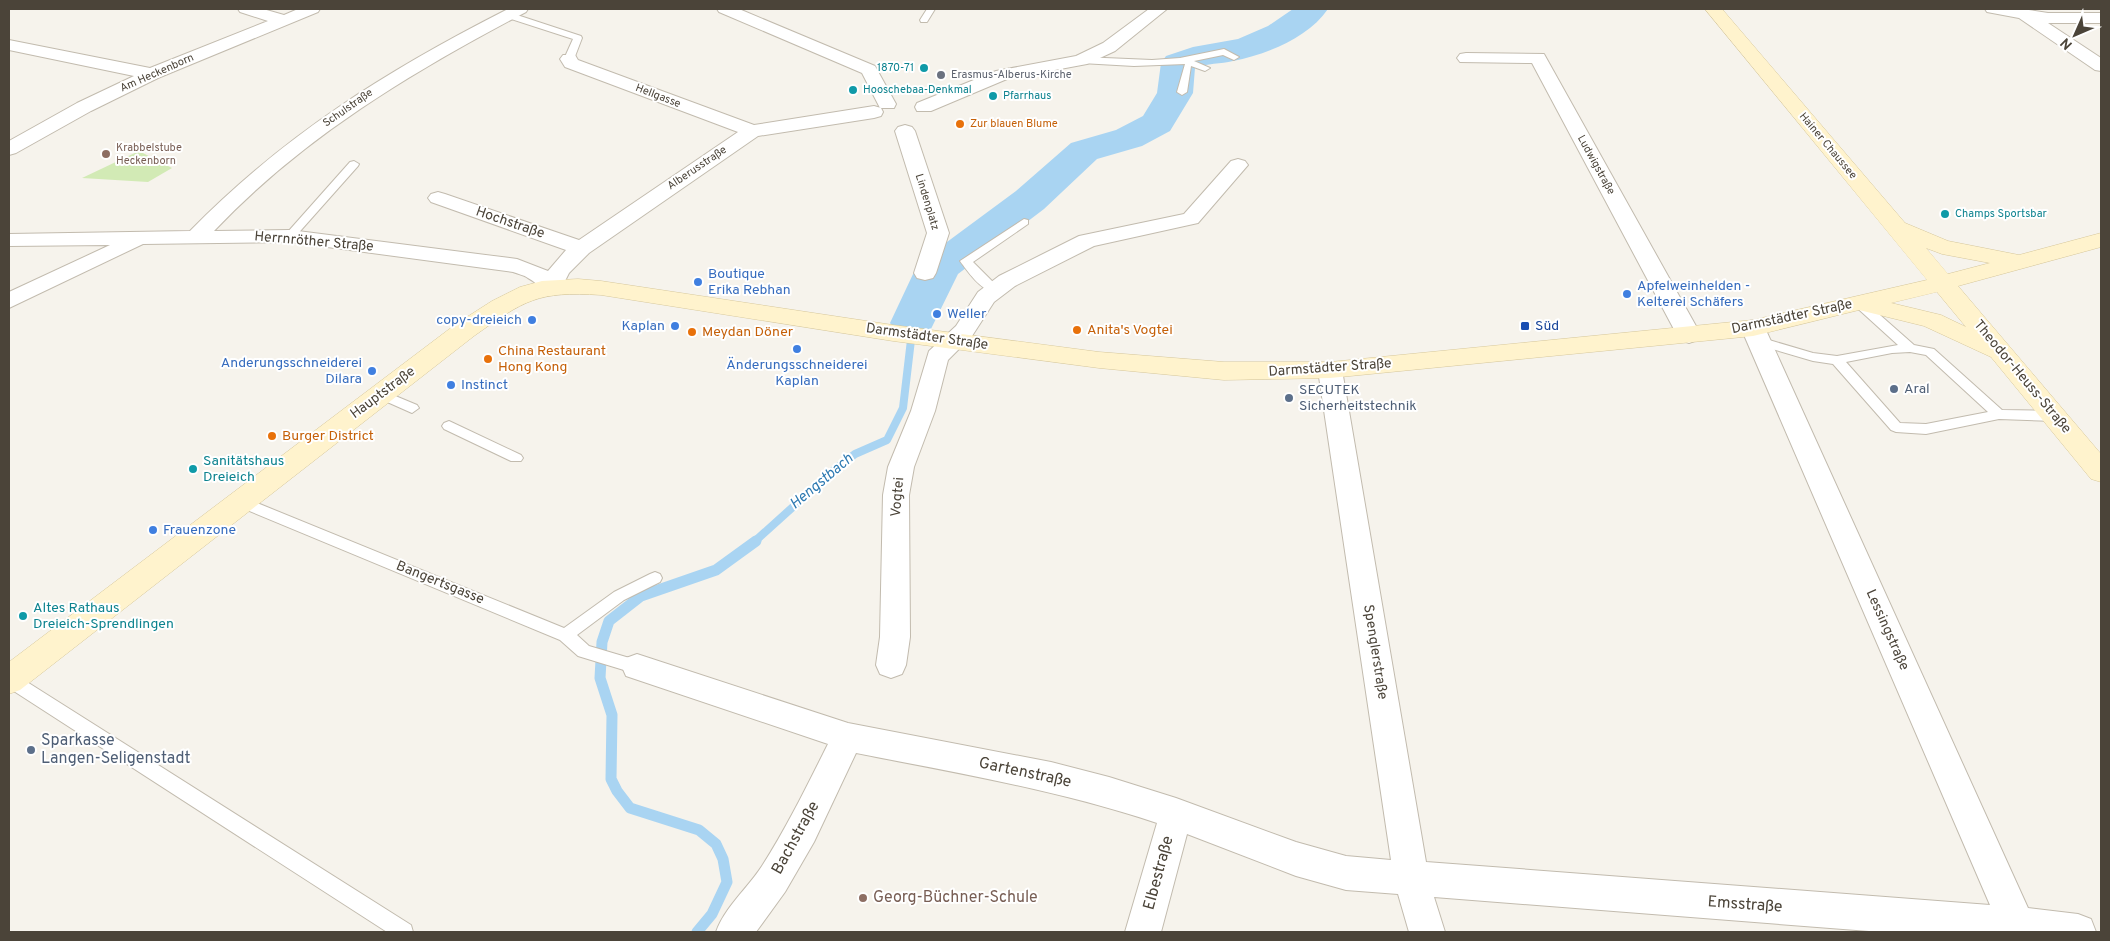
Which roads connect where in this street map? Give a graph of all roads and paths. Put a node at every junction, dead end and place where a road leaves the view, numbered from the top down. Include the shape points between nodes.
1 (246, 9) edge
2 (312, 9) edge
3 (725, 9) edge
4 (931, 9) edge
5 (1159, 9) edge
6 (1713, 9) edge
7 (1993, 9) edge
8 (2018, 10) edge
9 (514, 12) edge
10 (2101, 18) edge
11 (284, 20) junction
12 (924, 20) dead end
13 (9, 45) edge
14 (1234, 57) dead end
15 (1466, 58) dead end
16 (569, 59) joint
17 (1081, 60) junction
18 (1185, 63) junction
19 (2101, 66) edge
20 (1205, 68) dead end
21 (152, 74) junction
22 (1182, 92) dead end
23 (924, 107) junction
24 (880, 108) junction
25 (752, 131) junction
26 (905, 132) junction
27 (9, 149) edge
28 (354, 164) dead end
29 (1238, 165) dead end
30 (438, 198) dead end
31 (1024, 222) dead end
32 (1896, 226) junction
33 (290, 236) junction
34 (196, 237) junction
35 (142, 239) junction
36 (9, 240) edge
37 (2101, 240) edge
38 (581, 248) junction
39 (2020, 262) junction
40 (925, 273) dead end
41 (1943, 283) junction
42 (552, 286) junction
43 (994, 289) junction
44 (9, 302) edge
45 (1859, 303) junction
46 (1756, 334) junction
47 (1689, 335) junction
48 (952, 341) junction
49 (1910, 348) junction
50 (2005, 357) junction
51 (1837, 360) junction
52 (1330, 370) junction
53 (381, 394) junction
54 (412, 408) dead end
55 (1999, 414) junction
56 (2055, 416) junction
57 (449, 426) dead end
58 (516, 458) dead end
59 (2099, 467) edge
60 (240, 501) junction
61 (655, 578) dead end
62 (566, 636) junction
63 (891, 665) dead end
64 (637, 668) joint
65 (9, 680) edge
66 (848, 737) junction
67 (1176, 814) junction
68 (1411, 879) junction
69 (2018, 929) edge
70 (404, 932) edge
71 (734, 932) edge
72 (1143, 932) edge
73 (1427, 932) edge
74 (2078, 932) edge

1 - 11 street
2 - 11 street, Am Heckenborn
3 - 24 street via 869,70
4 - 12 lane
5 - 17 street via 1109,47
6 - 32 street, Hainer Chaussee
7 - 8 street
8 - 10 street via 2048,18
8 - 19 street
9 - 16 lane via 578,38
9 - 34 street, Schulstraße via 413,66 337,115 237,195
11 - 21 street, Am Heckenborn
13 - 21 street
14 - 18 lane via 1224,52
15 - 47 street, Ludwigstraße via 1538,58
16 - 25 street, Hellgasse via 571,63
17 - 18 lane via 1152,63 1169,59
17 - 23 street via 1002,75
18 - 20 lane
18 - 22 lane
21 - 27 street, Am Heckenborn
23 - 24 street via 911,103
23 - 26 street via 928,114 926,122
24 - 25 street, Alberusstraße
24 - 26 street via 871,119 876,127
25 - 38 street, Alberusstraße
26 - 40 street, Lindenplatz via 938,233
28 - 33 lane
29 - 43 street, Vogtei via 1191,219 1087,241
30 - 38 street, Hochstraße
31 - 43 lane via 966,261
32 - 39 street via 1942,247
32 - 41 street, Hainer Chaussee
33 - 34 street, Herrnröther Straße
33 - 42 street, Herrnröther Straße via 517,266 536,273
34 - 35 street, Herrnröther Straße
35 - 36 street, Herrnröther Straße
35 - 44 street
37 - 39 street, Darmstädter Straße
38 - 42 street, Alberusstraße via 560,269
39 - 41 street, Darmstädter Straße
41 - 45 street, Darmstädter Straße
41 - 50 street, Theodor-Heuss-Straße
42 - 48 street, Darmstädter Straße via 601,288
42 - 53 street, Hauptstraße via 519,295 505,303
43 - 48 street, Vogtei via 964,331
45 - 46 street, Darmstädter Straße
45 - 49 lane
45 - 50 street via 1932,320
46 - 47 street, Darmstädter Straße
46 - 51 lane via 1813,357
46 - 69 street, Lessingstraße
47 - 52 street, Darmstädter Straße
48 - 52 street, Darmstädter Straße via 1182,368 1262,372
48 - 63 street, Vogtei via 937,357 923,411 901,467 896,495 895,636
49 - 51 lane
49 - 55 lane via 1930,352
50 - 56 street, Theodor-Heuss-Straße
51 - 55 lane via 1896,427 1926,429
52 - 68 street, Spenglerstraße
53 - 54 lane
53 - 60 street, Hauptstraße
55 - 56 lane
56 - 59 street, Theodor-Heuss-Straße
57 - 58 lane
60 - 62 lane, Bangertsgasse
60 - 65 street, Hauptstraße
61 - 62 lane via 619,596
62 - 64 lane, Bangertsgasse via 584,651
64 - 66 street, Gartenstraße
65 - 70 lane
66 - 67 street, Gartenstraße via 1051,777
66 - 71 street, Bachstraße via 802,831 773,880
67 - 68 street, Gartenstraße via 1319,867
67 - 72 street, Elbestraße
68 - 69 street, Emsstraße
68 - 73 street, Spenglerstraße
69 - 74 street, Emsstraße

